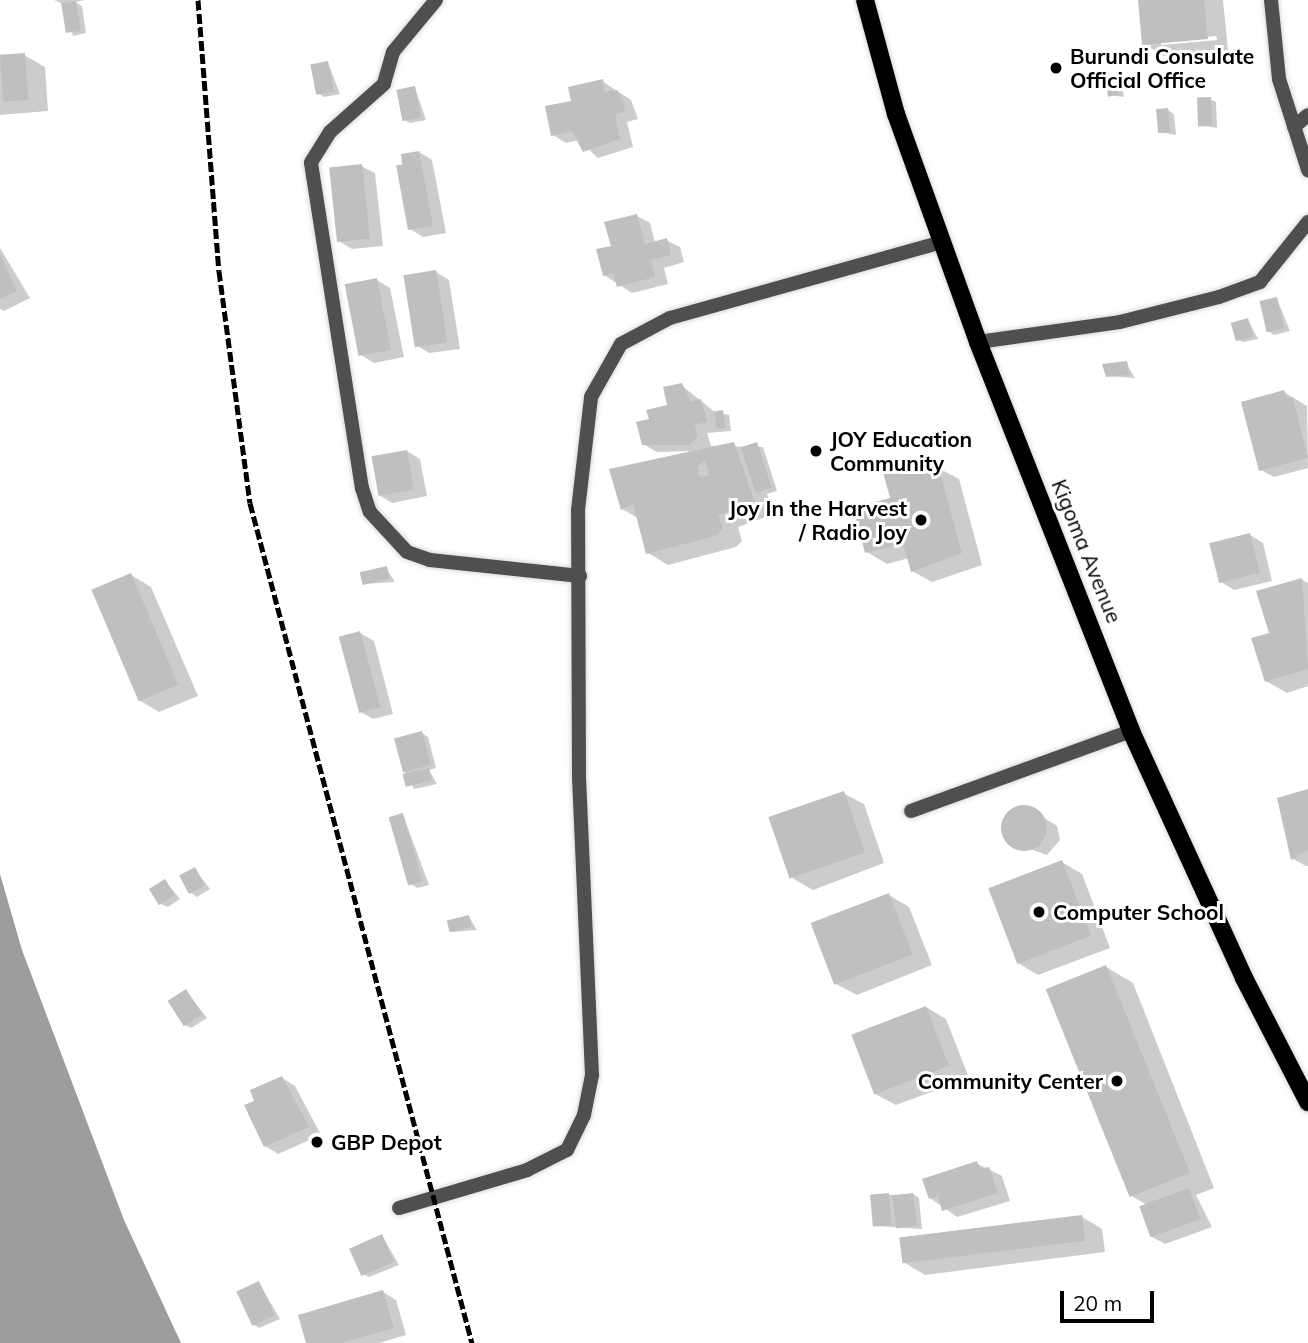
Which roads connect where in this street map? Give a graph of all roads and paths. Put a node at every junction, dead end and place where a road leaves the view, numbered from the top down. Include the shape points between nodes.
1 (436, 0) edge
2 (865, 0) edge
3 (1271, 0) edge
4 (1308, 115) edge
5 (1294, 127) junction
6 (1308, 170) edge
7 (1308, 222) edge
8 (942, 242) junction
9 (978, 342) junction
10 (579, 576) junction
11 (1131, 731) junction
12 (911, 811) dead end
13 (1308, 1102) edge
14 (398, 1208) dead end

1 - 10 street via 393,51 384,84 330,132 311,163 362,488 370,512 407,552 430,560
2 - 8 main road, Kigoma Avenue via 896,114
3 - 5 street via 1279,79
4 - 5 street
5 - 6 street
7 - 9 street via 1260,282 1219,297 1120,322
8 - 9 main road, Kigoma Avenue
8 - 10 street via 670,318 621,344 591,397 578,510
9 - 11 main road, Kigoma Avenue
10 - 14 street via 579,779 592,1075 584,1115 567,1150 527,1170
11 - 12 street
11 - 13 main road, Kigoma Avenue via 1244,978

